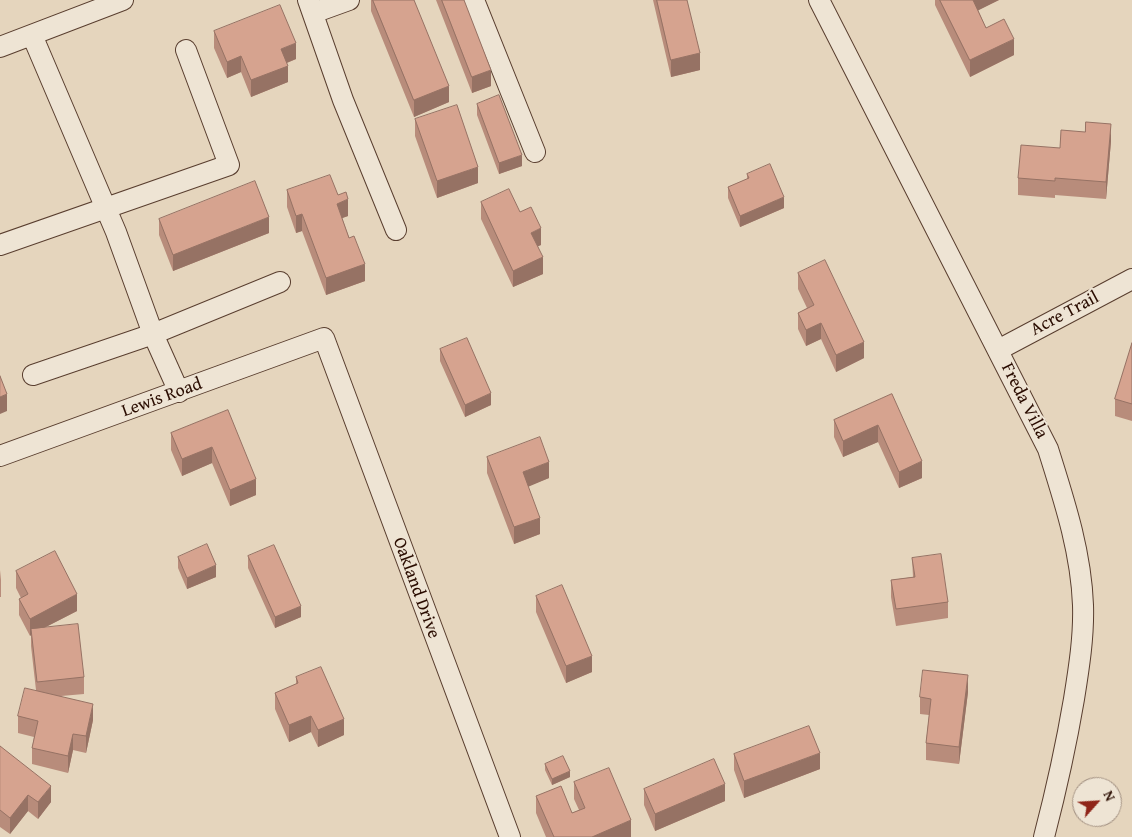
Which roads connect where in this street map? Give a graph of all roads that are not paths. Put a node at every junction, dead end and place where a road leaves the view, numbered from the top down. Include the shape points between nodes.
1 (123, 0) edge
2 (349, 0) edge
3 (474, 0) edge
4 (819, 0) edge
5 (311, 7) edge
6 (32, 35) junction
7 (0, 47) edge
8 (186, 50) dead end
9 (535, 152) dead end
10 (104, 207) junction
11 (396, 230) dead end
12 (0, 245) edge
13 (1132, 279) edge
14 (280, 282) dead end
15 (153, 334) junction
16 (324, 338) joint
17 (998, 350) junction
18 (33, 375) dead end
19 (179, 392) junction
20 (0, 456) edge
21 (510, 837) edge
22 (1044, 837) edge

1 - 6 street
2 - 5 street
3 - 9 street
4 - 17 street, Freda Villa
5 - 11 street via 343,100
6 - 7 street
6 - 10 street
8 - 10 street via 229,165
10 - 12 street
10 - 15 street
13 - 17 street, Acre Trail
14 - 15 street
15 - 18 street
15 - 19 street
16 - 19 street, Lewis Road
16 - 21 street, Oakland Drive
17 - 22 street, Freda Villa via 1048,449 1078,559 1083,602 1080,663 1064,756
19 - 20 street, Lewis Road

